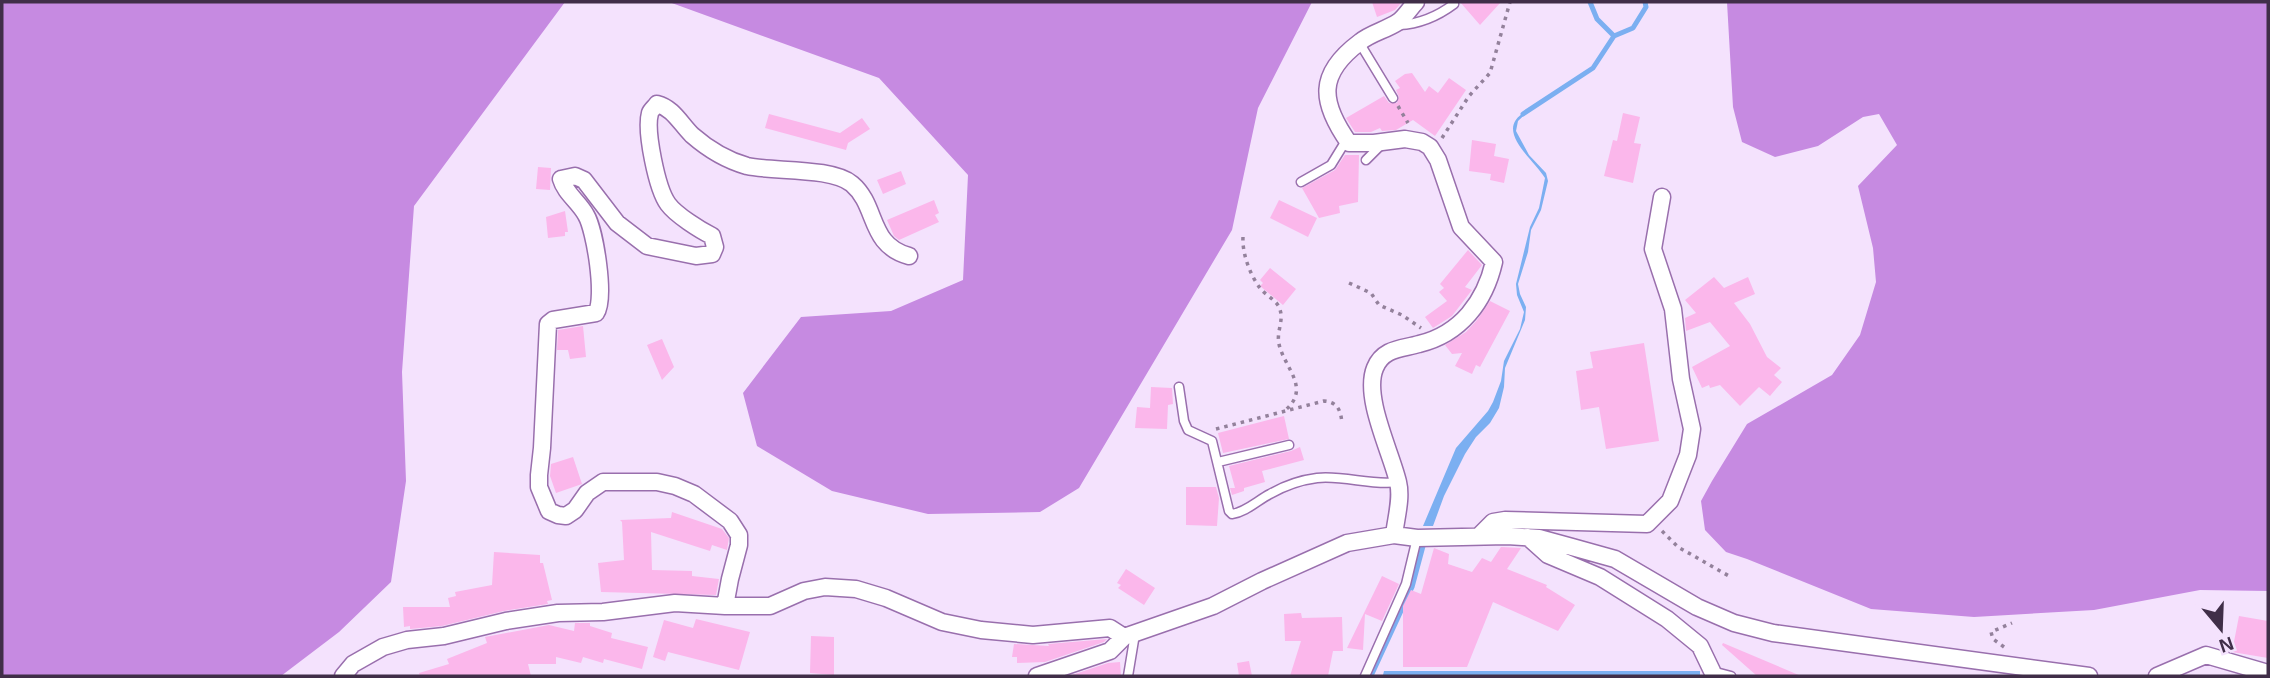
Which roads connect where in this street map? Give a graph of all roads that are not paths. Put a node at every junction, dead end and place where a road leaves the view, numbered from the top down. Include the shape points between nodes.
1 (1416, 2) edge
2 (1454, 4) dead end
3 (1391, 25) junction
4 (1359, 42) junction
5 (1394, 98) road end
6 (1347, 139) junction
7 (1384, 142) junction
8 (1366, 160) dead end
9 (1301, 182) dead end
10 (1662, 197) dead end
11 (909, 256) dead end
12 (1179, 387) dead end
13 (1289, 445) dead end
14 (1219, 463) junction
15 (1398, 482) junction
16 (1394, 535) junction
17 (1479, 536) junction
18 (1528, 537) junction
19 (1417, 538) junction
20 (725, 607) junction
21 (1130, 635) junction
22 (1712, 671) joint
23 (2268, 673) edge
24 (343, 676) edge
25 (1037, 676) edge
26 (1128, 676) edge
27 (1364, 676) edge
28 (1731, 676) edge
29 (2089, 676) edge
30 (2159, 676) edge

1 - 3 street
2 - 3 lane via 1428,19
3 - 4 street
4 - 5 lane
4 - 6 street via 1340,60 1326,90 1335,120
6 - 7 street via 1349,143
6 - 9 lane via 1331,165
7 - 8 lane
7 - 15 street via 1405,139 1430,147 1461,227 1494,262 1481,298 1465,320 1428,341 1391,350 1376,365 1373,397
10 - 17 street via 1653,249 1673,309 1692,429 1670,501 1647,524 1506,520 1493,522
11 - 20 street via 882,241 859,191 843,178 748,166 718,155 667,107 657,104 650,112 650,131 659,184 668,205 712,236 712,254 696,256 647,246 617,223 584,180 575,176 561,179 589,219 600,300 596,313 548,324 538,487 549,511 566,516 603,482 657,482 694,494 730,521 739,536
12 - 14 lane via 1188,430 1212,441
13 - 14 lane
14 - 15 lane via 1229,511 1234,514 1270,493 1317,478
15 - 16 street
16 - 19 street
16 - 21 street via 1348,543 1213,606
17 - 18 street
17 - 19 street
18 - 22 street via 1548,555 1600,577 1667,619 1700,646
18 - 29 street via 1615,559 1697,607 1773,633
19 - 27 lane via 1406,584
20 - 21 street via 770,606 825,587 856,589 942,622 981,630 1033,635 1110,628
20 - 24 street via 675,603 506,621 383,647 353,664
21 - 25 street via 1110,652
21 - 26 lane
22 - 28 lane
23 - 30 street via 2206,655

